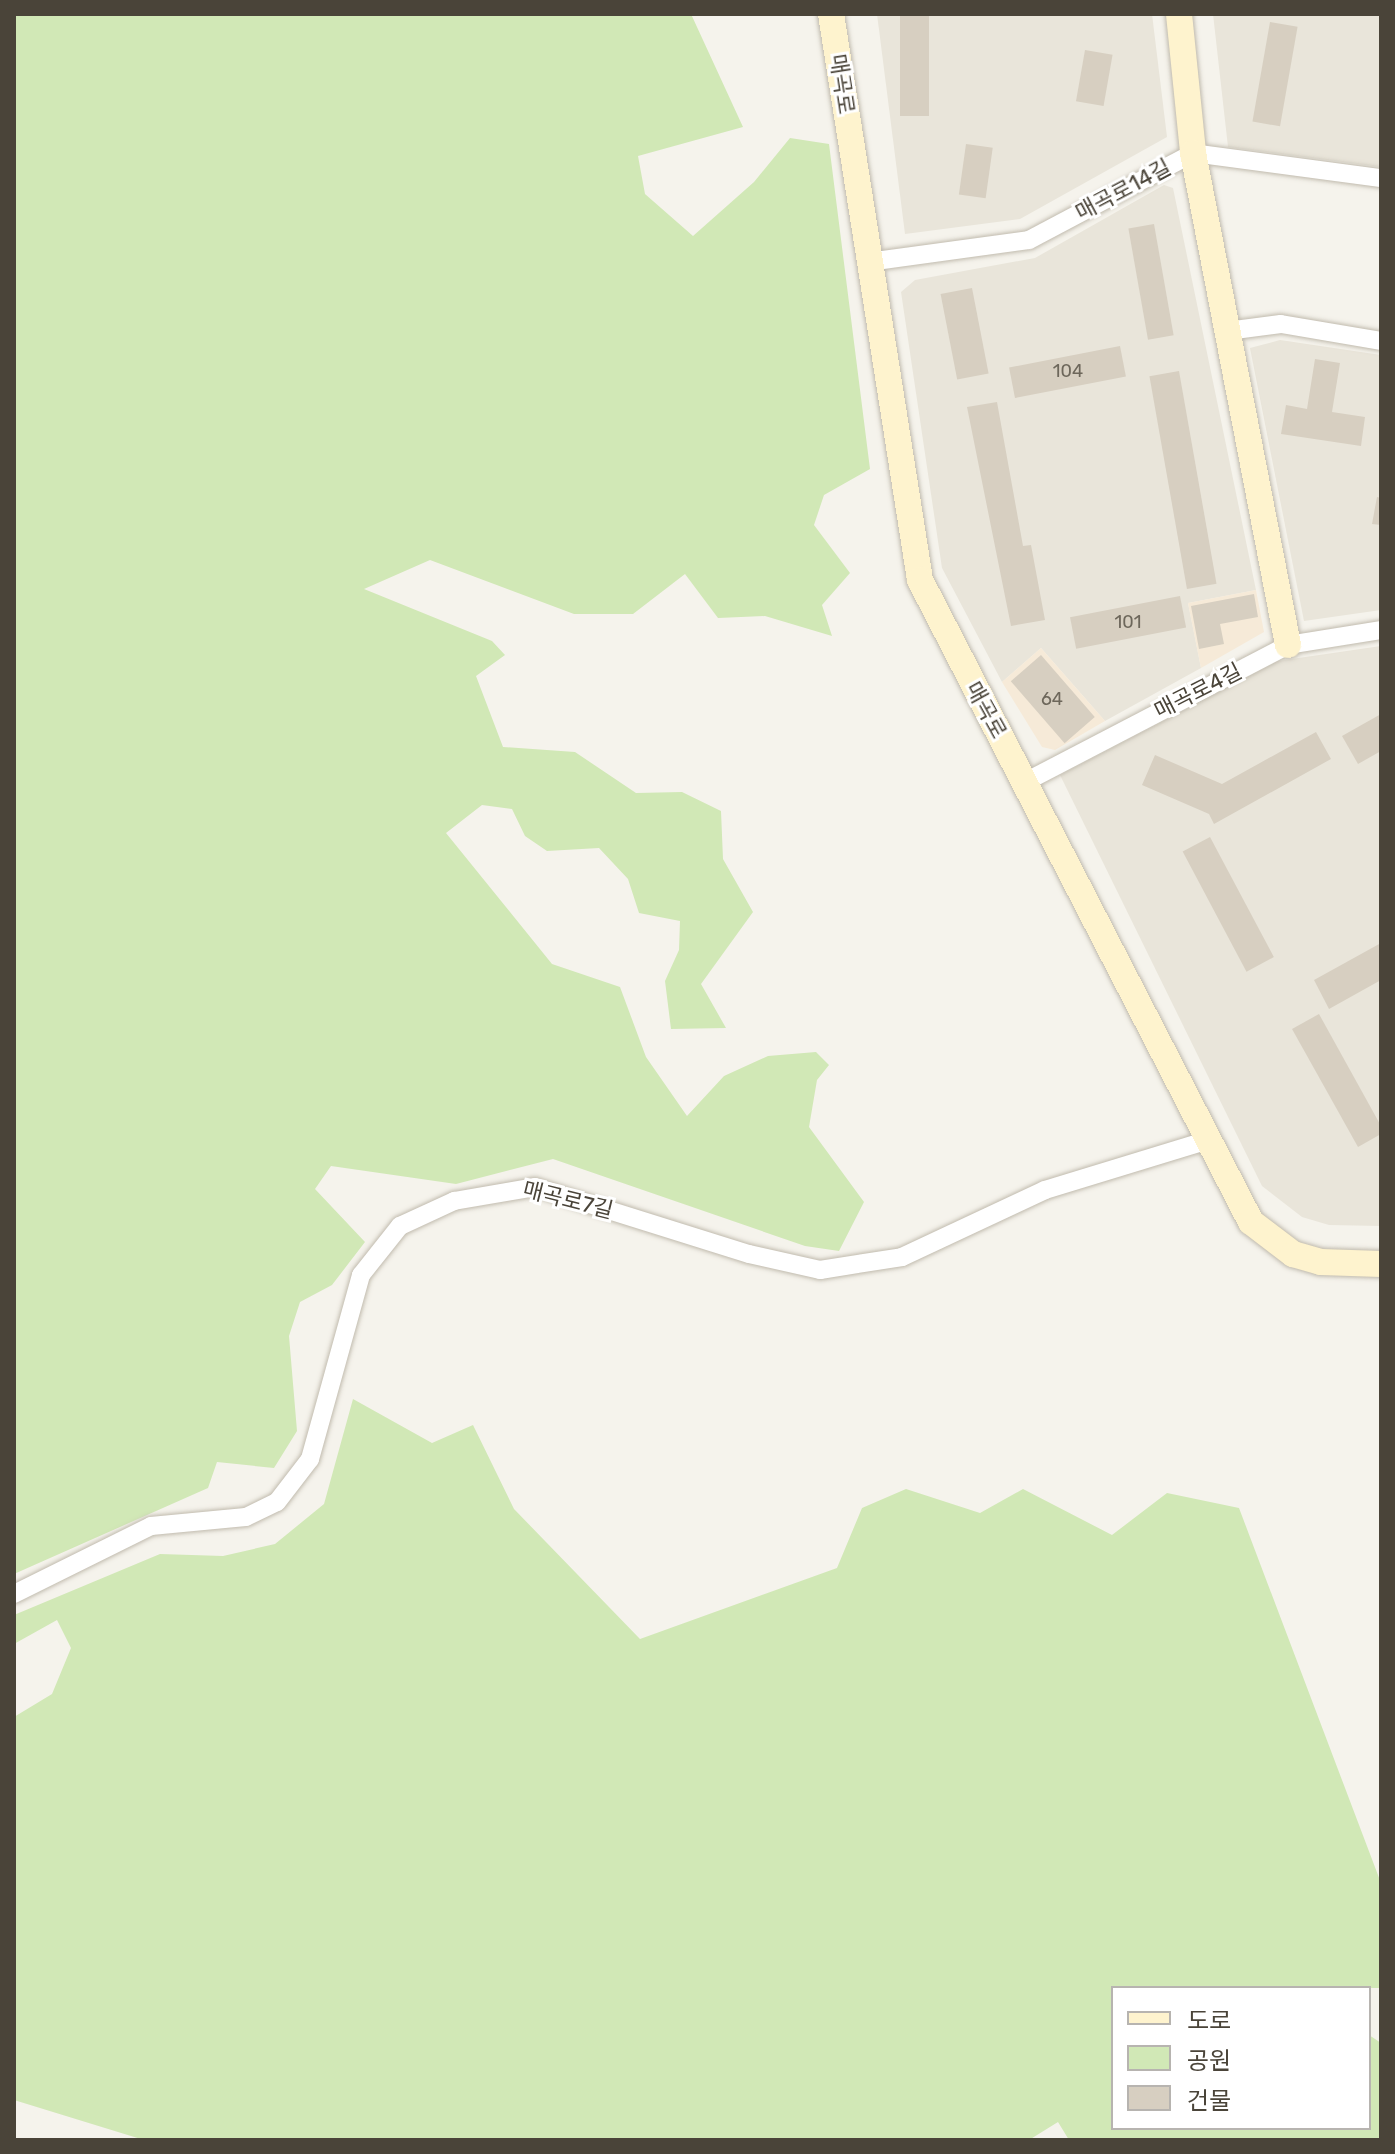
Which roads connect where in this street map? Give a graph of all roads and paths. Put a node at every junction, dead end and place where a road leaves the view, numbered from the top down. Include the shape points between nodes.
1 (831, 14) edge
2 (1179, 14) edge
3 (1193, 153) junction
4 (1381, 178) edge
5 (868, 262) junction
6 (1227, 331) junction
7 (1381, 341) edge
8 (1381, 630) edge
9 (1288, 645) junction
10 (1025, 782) junction
11 (1209, 1140) junction
12 (1381, 1264) edge
13 (14, 1594) edge

1 - 5 street, 매곡로
2 - 3 street
3 - 4 street, 매곡로14길
3 - 5 street, 매곡로14길 via 1029,240
3 - 6 street
5 - 10 street, 매곡로 via 920,580
6 - 7 street via 1281,324
6 - 9 street
8 - 9 street, 매곡로4길
9 - 10 street, 매곡로4길
10 - 11 street, 매곡로
11 - 12 street, 매곡로 via 1232,1192 1270,1241 1321,1262
11 - 13 street, 매곡로7길 via 1045,1190 902,1257 820,1270 749,1254 535,1187 479,1192 440,1206 400,1226 361,1275 310,1459 277,1502 246,1517 151,1526

